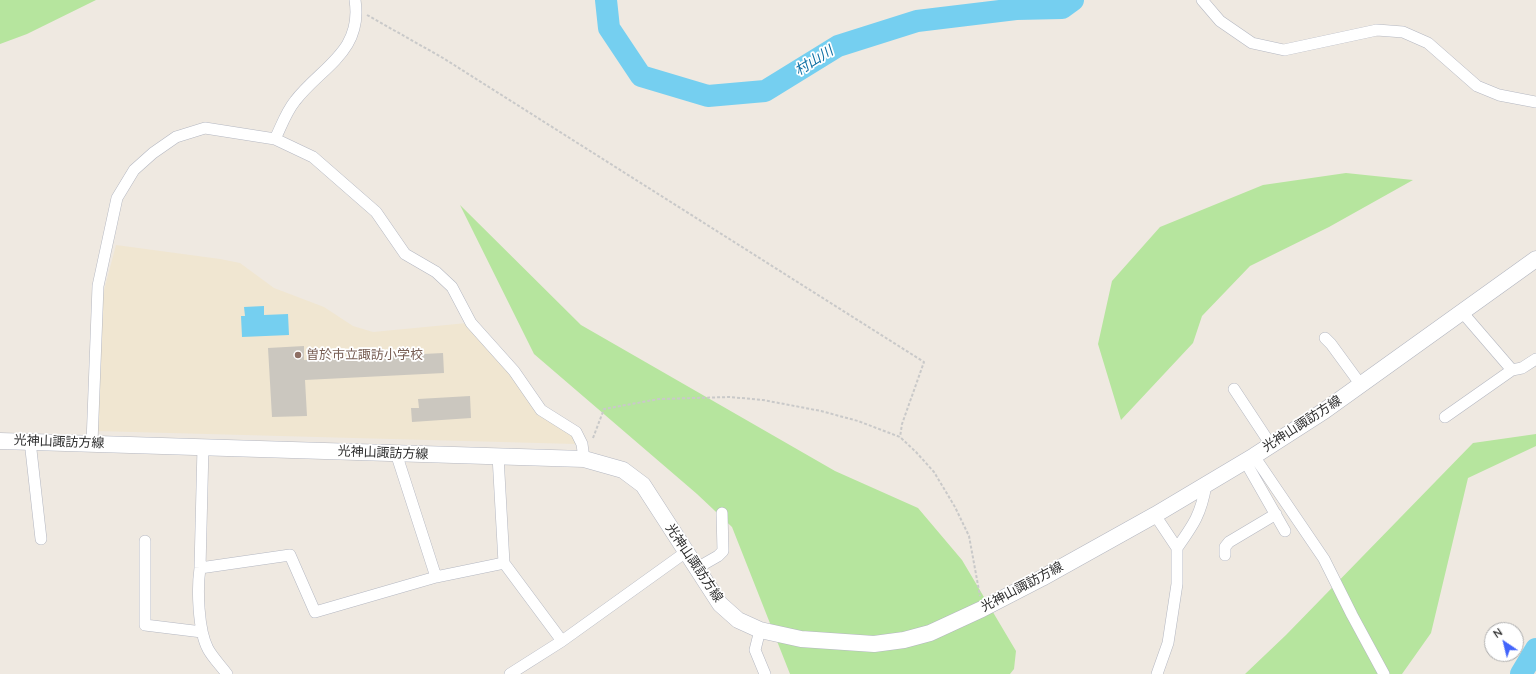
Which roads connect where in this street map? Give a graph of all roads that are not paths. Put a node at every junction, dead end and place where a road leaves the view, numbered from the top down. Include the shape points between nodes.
1 (1202, 0) edge
2 (355, 4) edge
3 (1536, 102) edge
4 (275, 140) junction
5 (1536, 258) edge
6 (1462, 312) junction
7 (1325, 338) dead end
8 (1536, 359) edge
9 (1512, 370) junction
10 (1361, 385) junction
11 (1234, 389) dead end
12 (1445, 417) dead end
13 (0, 441) edge
14 (30, 441) junction
15 (92, 443) junction
16 (1271, 445) junction
17 (203, 447) junction
18 (396, 453) junction
19 (498, 456) junction
20 (584, 459) junction
21 (1249, 459) junction
22 (1206, 485) junction
23 (722, 513) dead end
24 (1276, 514) junction
25 (1156, 515) junction
26 (1285, 531) dead end
27 (40, 539) dead end
28 (145, 542) dead end
29 (1177, 548) junction
30 (686, 552) junction
31 (1225, 555) dead end
32 (504, 563) junction
33 (200, 568) junction
34 (697, 568) junction
35 (436, 577) junction
36 (760, 630) junction
37 (202, 632) junction
38 (562, 641) junction
39 (227, 674) edge
40 (510, 674) edge
41 (765, 674) edge
42 (1157, 674) edge
43 (1384, 674) edge

1 - 3 street via 1220,20 1252,44 1284,50 1377,30 1403,32 1428,43 1477,86 1499,95
2 - 4 street via 356,21 349,43 294,103
4 - 15 street via 205,128 176,137 134,170 117,198 98,286
4 - 20 street via 313,157 376,212 405,254 436,272 452,288 471,323 514,371 541,410 576,432 582,444
5 - 6 main road, 光神山諏訪方線
6 - 9 street
6 - 10 main road, 光神山諏訪方線
7 - 10 street
8 - 9 street via 1522,368
9 - 12 street
10 - 16 main road, 光神山諏訪方線
11 - 16 street
13 - 14 main road, 光神山諏訪方線
14 - 15 main road, 光神山諏訪方線
14 - 27 street
15 - 17 main road, 光神山諏訪方線
16 - 21 main road, 光神山諏訪方線
17 - 18 main road, 光神山諏訪方線
17 - 33 street
18 - 19 main road, 光神山諏訪方線
18 - 35 street
19 - 20 main road, 光神山諏訪方線
19 - 32 street
20 - 30 main road, 光神山諏訪方線 via 623,470 643,485
21 - 22 main road, 光神山諏訪方線
21 - 24 street
21 - 43 street via 1324,559
22 - 25 main road, 光神山諏訪方線
22 - 29 street via 1203,504 1194,524
23 - 34 street via 723,551
24 - 26 street
24 - 31 street via 1229,542 1225,547
25 - 29 street
25 - 36 main road, 光神山諏訪方線 via 1042,578 930,633 874,644 801,639
28 - 37 street via 145,625
29 - 42 street via 1177,584 1168,643
30 - 34 main road, 光神山諏訪方線
30 - 38 street
32 - 35 street
32 - 38 street
33 - 35 street via 290,554 315,612
33 - 37 street via 198,583
34 - 36 main road, 光神山諏訪方線 via 720,604 738,620
36 - 41 street via 755,650
37 - 39 street via 208,649
38 - 40 street

